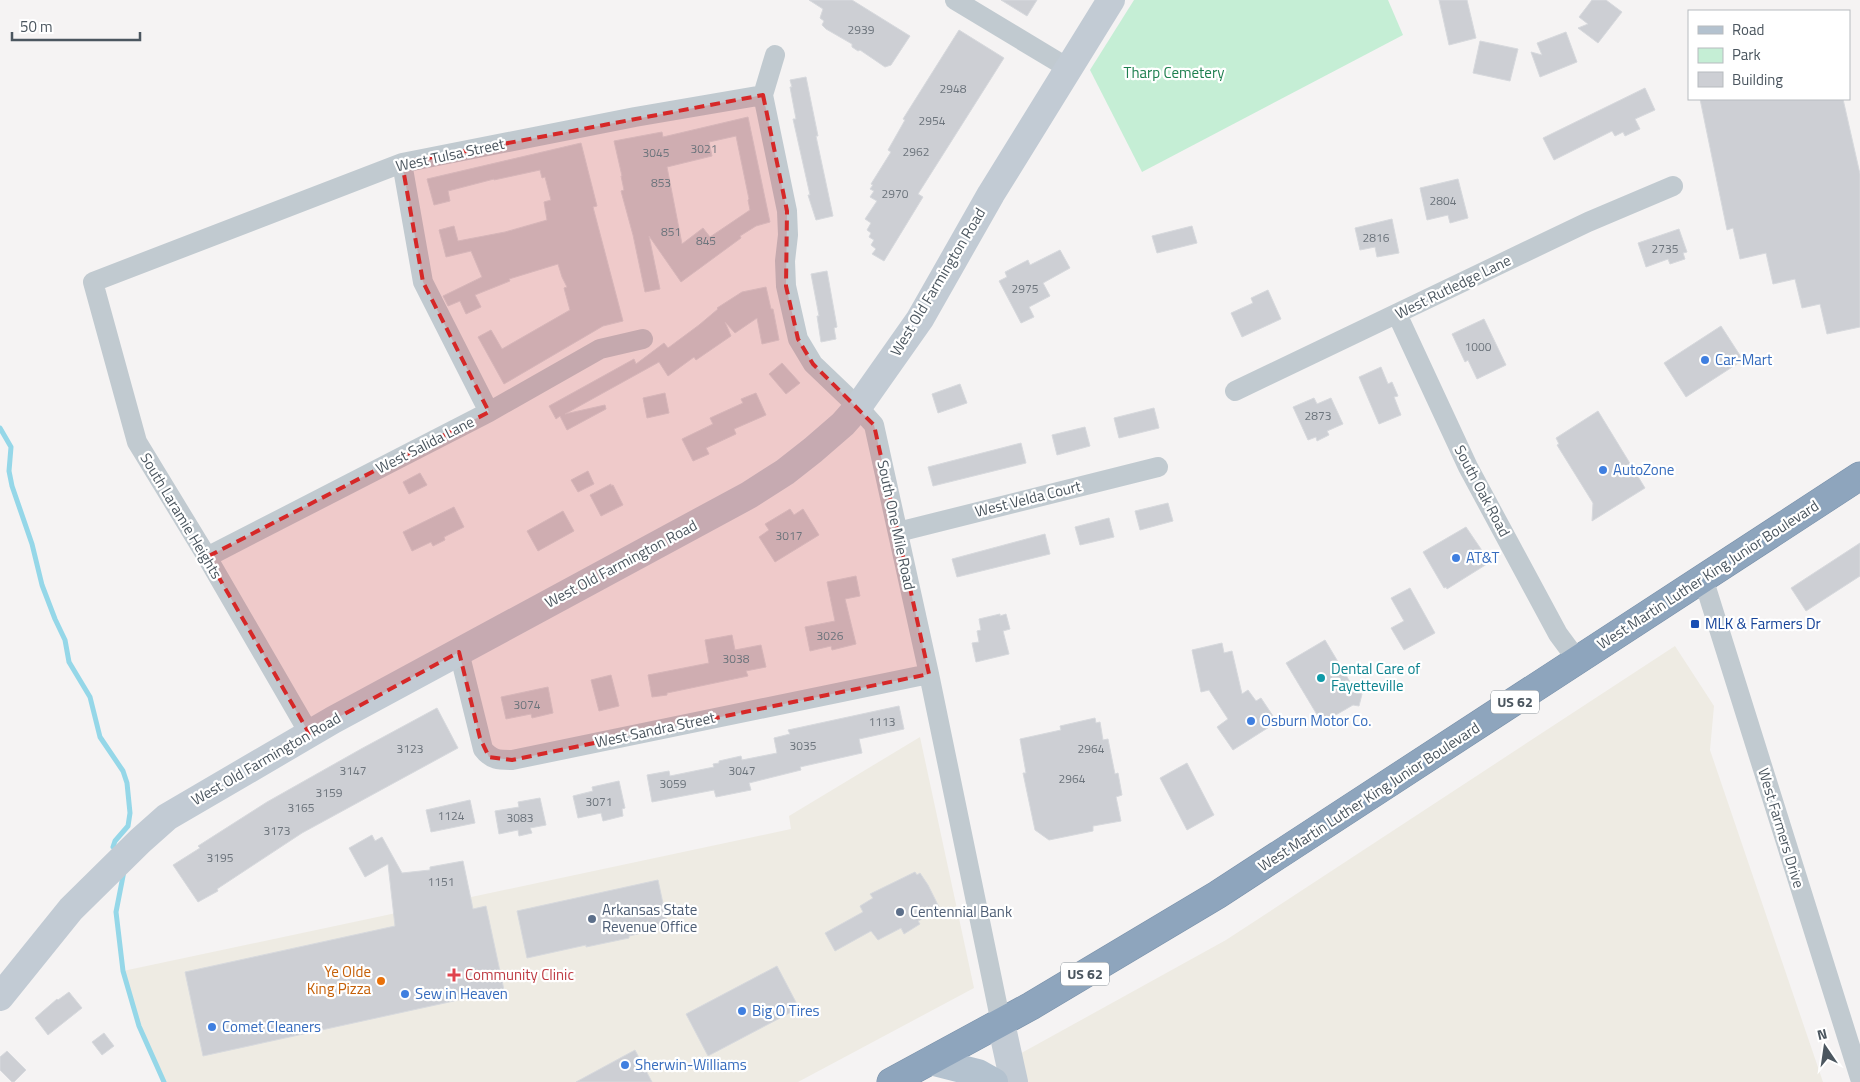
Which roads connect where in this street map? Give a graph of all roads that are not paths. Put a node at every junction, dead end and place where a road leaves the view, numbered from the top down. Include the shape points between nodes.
1 (955, 0) edge
2 (1111, 0) edge
3 (775, 55) dead end
4 (1068, 68) junction
5 (763, 95) junction
6 (402, 163) junction
7 (1673, 186) dead end
8 (93, 282) joint
9 (1397, 314) junction
10 (643, 340) dead end
11 (1235, 391) dead end
12 (858, 407) junction
13 (489, 412) junction
14 (1158, 466) dead end
15 (1860, 476) edge
16 (898, 532) junction
17 (207, 557) junction
18 (1703, 578) junction
19 (459, 652) junction
20 (1578, 661) junction
21 (929, 674) junction
22 (309, 733) junction
23 (0, 997) edge
24 (1001, 1023) junction
25 (930, 1061) junction
26 (1860, 1078) edge
27 (891, 1082) edge
28 (994, 1082) edge
29 (1014, 1082) edge

1 - 4 street
2 - 4 street, West Old Farmington Road
3 - 5 street, South One Mile Road
4 - 12 street, West Old Farmington Road via 920,319
5 - 6 street, West Tulsa Street
5 - 12 street, South One Mile Road via 787,211 786,286 798,339 813,364
6 - 8 street, West Tulsa Street
6 - 13 street via 423,282
7 - 9 street, West Rutledge Lane via 1588,222
8 - 17 street, South Laramie Heights via 137,442
9 - 11 street, West Rutledge Lane
9 - 20 street, South Oak Road via 1468,467 1558,634
10 - 13 street, West Salida Lane via 600,348
12 - 16 street, South One Mile Road via 874,425
12 - 19 street, West Old Farmington Road via 814,450 749,495
13 - 17 street, West Salida Lane
14 - 16 street, West Velda Court
15 - 18 highway, West Martin Luther King Junior Boulevard / US 62
16 - 21 street, South One Mile Road
17 - 22 street, South Laramie Heights
18 - 20 highway, West Martin Luther King Junior Boulevard / US 62
18 - 26 street, West Farmers Drive
19 - 21 street, West Sandra Street via 483,749 489,757 499,760 512,760
19 - 22 street, West Old Farmington Road
20 - 24 highway, West Martin Luther King Junior Boulevard / US 62 via 1242,880
21 - 24 street, South One Mile Road
22 - 23 street, West Old Farmington Road via 167,818 140,841 71,909
24 - 25 highway, West Martin Luther King Junior Boulevard / US 62
24 - 29 street
25 - 27 highway, West Martin Luther King Junior Boulevard / US 62
25 - 28 main road via 978,1073

